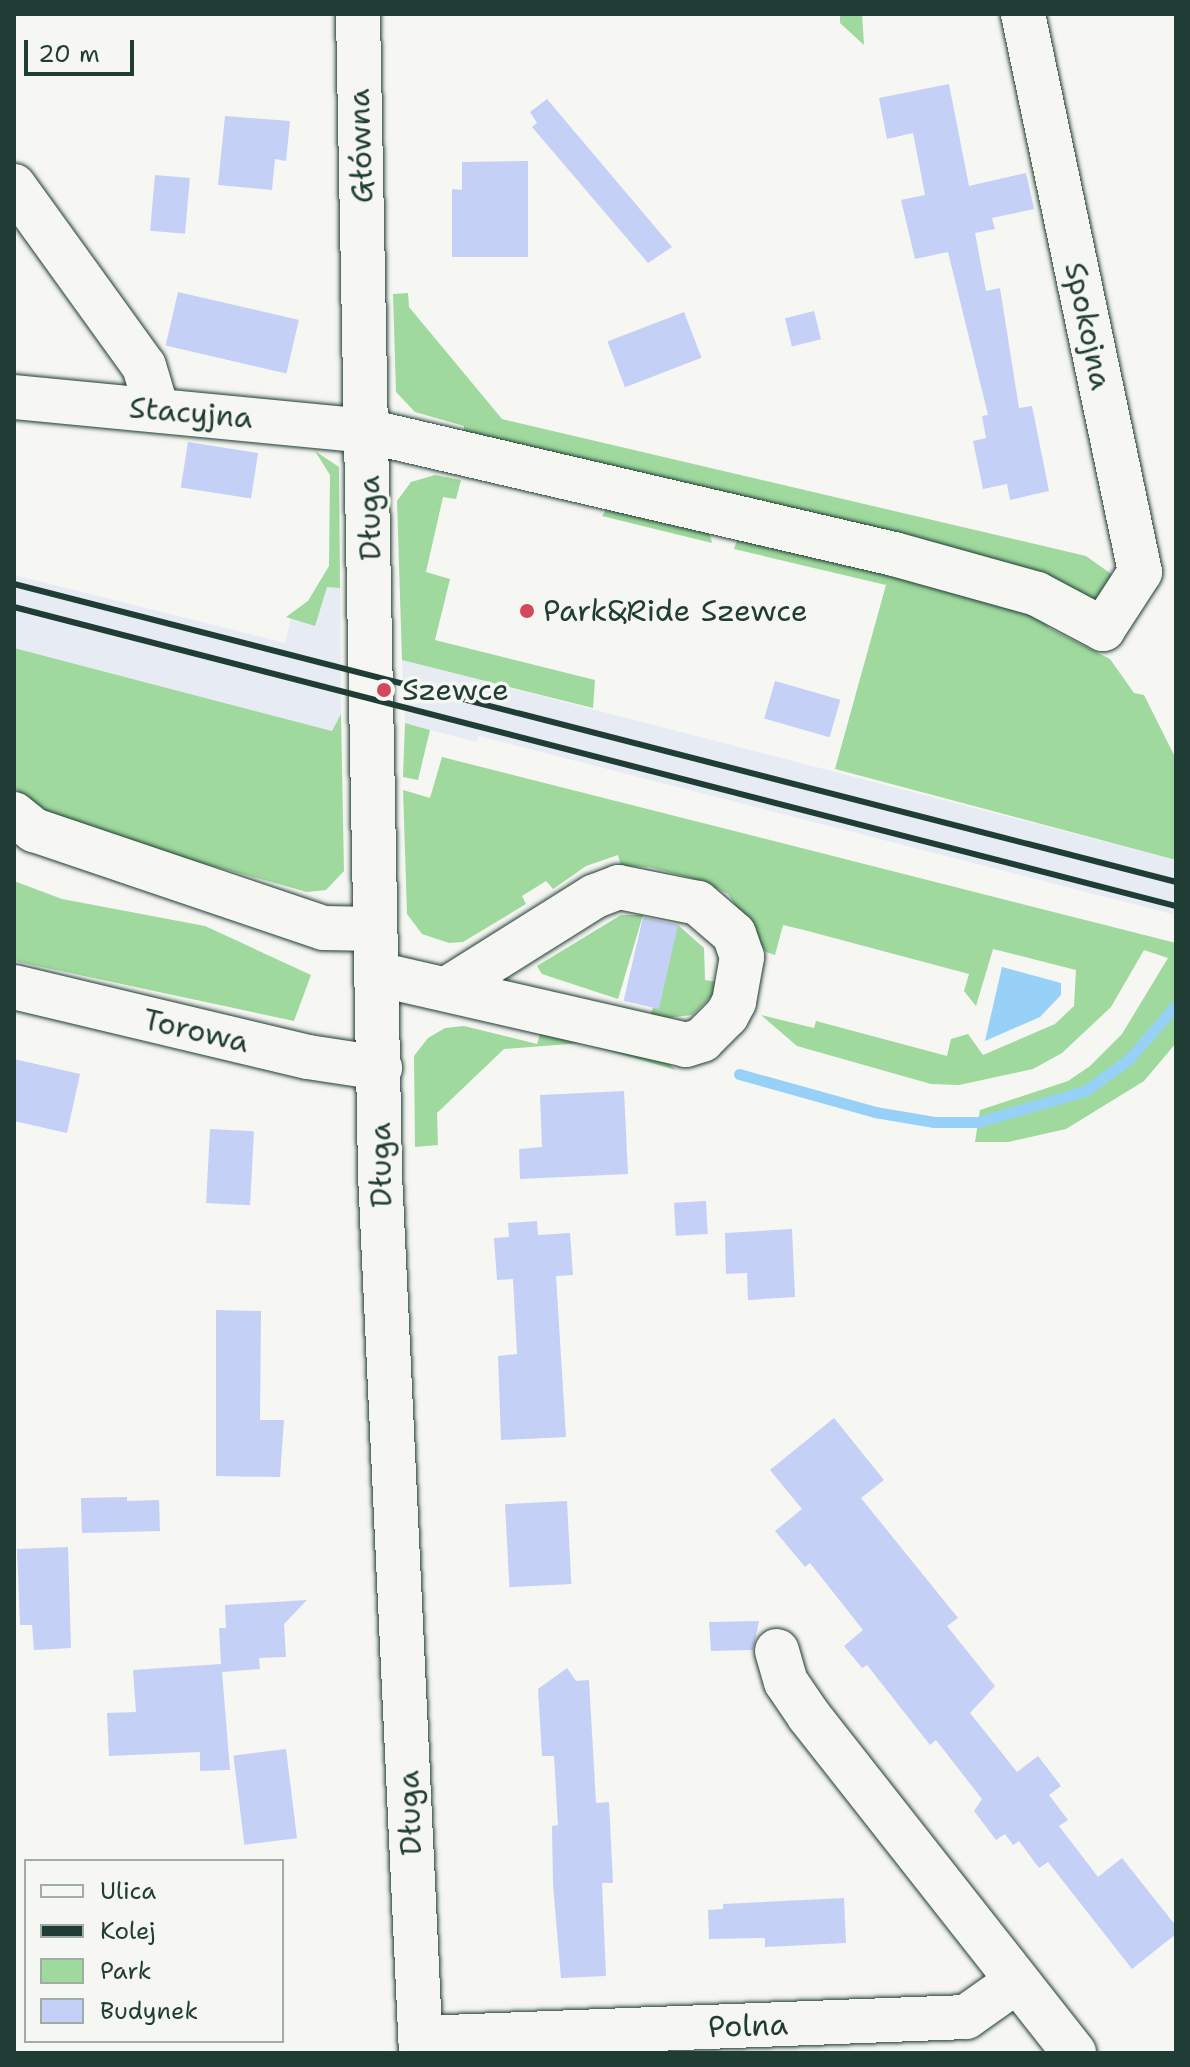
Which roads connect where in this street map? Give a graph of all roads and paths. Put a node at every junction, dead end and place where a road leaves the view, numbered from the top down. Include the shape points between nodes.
1 (358, 14) edge
2 (1023, 14) edge
3 (14, 186) edge
4 (32, 235) edge
5 (365, 277) joint
6 (14, 397) edge
7 (157, 410) junction
8 (367, 431) junction
9 (1103, 629) joint
10 (14, 814) edge
11 (375, 929) junction
12 (377, 974) junction
13 (14, 987) edge
14 (450, 987) junction
15 (380, 1068) junction
16 (777, 1651) dead end
17 (1017, 1981) junction
18 (477, 2045) edge
19 (420, 2046) edge
20 (1074, 2053) edge

1 - 5 street, Główna
2 - 9 street, Spokojna via 1140,572
3 - 4 street
4 - 7 street via 144,366
5 - 8 street, Długa
6 - 7 street, Stacyjna
7 - 8 street, Stacyjna
8 - 9 street, Stacyjna via 894,554 1037,594
8 - 11 street, Długa
10 - 11 street via 34,830 324,928
11 - 12 street, Długa
12 - 14 street
12 - 15 street, Długa
13 - 15 street, Torowa via 308,1057
14 - 14 street via 686,1045 702,1040 727,1015 740,981 742,957 734,934 698,903 635,886 619,887 595,896
15 - 19 street, Długa via 380,1174
16 - 17 street via 786,1682 809,1716
17 - 18 street, Polna via 966,2017
17 - 20 street
18 - 19 street, Polna

